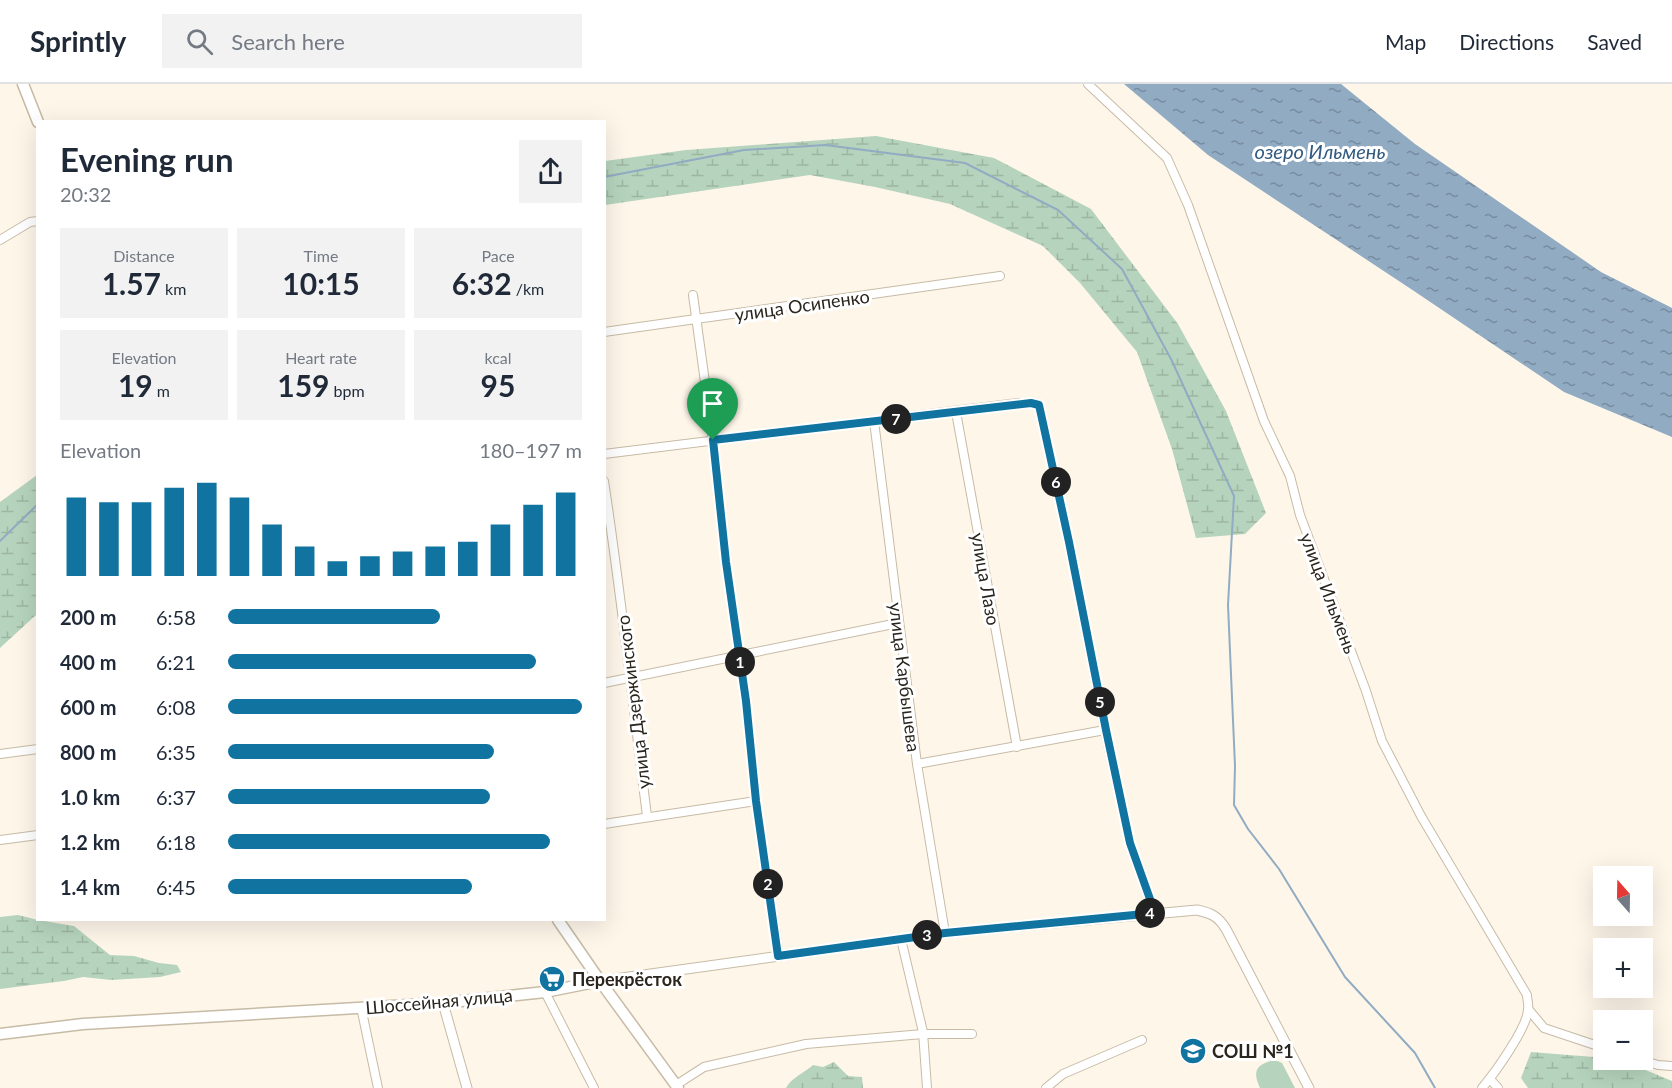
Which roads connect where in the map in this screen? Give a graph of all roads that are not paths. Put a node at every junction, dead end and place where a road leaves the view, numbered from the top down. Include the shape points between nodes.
1 (23, 84) edge
2 (1088, 84) edge
3 (37, 120) edge
4 (36, 221) edge
5 (0, 240) edge
6 (1000, 276) dead end
7 (693, 295) dead end
8 (696, 320) junction
9 (606, 332) edge
10 (956, 412) junction
11 (874, 421) junction
12 (713, 440) junction
13 (606, 454) edge
14 (606, 494) edge
15 (898, 623) junction
16 (740, 655) junction
17 (629, 678) junction
18 (606, 683) edge
19 (1106, 730) junction
20 (1017, 747) junction
21 (36, 749) edge
22 (0, 754) edge
23 (917, 764) junction
24 (756, 801) junction
25 (647, 816) junction
26 (606, 824) edge
27 (36, 835) edge
28 (0, 840) edge
29 (1155, 913) junction
30 (559, 921) edge
31 (945, 933) junction
32 (901, 939) junction
33 (778, 956) junction
34 (600, 981) junction
35 (545, 992) junction
36 (443, 1003) junction
37 (361, 1007) junction
38 (1528, 1010) junction
39 (0, 1034) edge
40 (923, 1034) junction
41 (972, 1034) dead end
42 (1142, 1040) dead end
43 (1593, 1044) edge
44 (1653, 1064) edge
45 (1672, 1066) edge
46 (1490, 1078) junction
47 (677, 1086) edge
48 (378, 1088) edge
49 (467, 1088) edge
50 (594, 1088) edge
51 (927, 1088) edge
52 (1046, 1088) edge
53 (1309, 1088) edge
54 (1482, 1088) edge
55 (1498, 1088) edge

1 - 3 main road
2 - 38 street, улица Ильмень via 1167,158 1188,205 1264,421 1290,476 1300,515 1382,741 1421,816 1527,995
4 - 5 street
6 - 8 street, улица Осипенко
7 - 8 street
8 - 9 street, улица Осипенко
8 - 12 street
10 - 11 street
10 - 19 street via 1039,405
10 - 20 street, улица Лазо
11 - 12 street
11 - 15 street, улица Карбышева
12 - 13 street
12 - 16 street
14 - 17 street, улица Дзержинского
15 - 16 street
15 - 23 street, улица Карбышева
16 - 17 street
16 - 24 street
17 - 18 street
17 - 25 street, улица Дзержинского
19 - 20 street
19 - 29 street via 1130,843
20 - 23 street
21 - 22 street
23 - 31 street, улица Карбышева
24 - 25 street
24 - 33 street
25 - 26 street
27 - 28 street
29 - 31 street, Шоссейная улица
29 - 53 street, Шоссейная улица via 1197,910 1220,920
30 - 34 main road
31 - 32 street, Шоссейная улица
32 - 33 street, Шоссейная улица
32 - 40 street
33 - 34 street, Шоссейная улица
34 - 35 main road, Шоссейная улица
34 - 47 main road
35 - 36 main road, Шоссейная улица
35 - 50 street
36 - 37 main road, Шоссейная улица
36 - 49 street
37 - 39 main road, Шоссейная улица via 83,1024
37 - 48 street
38 - 43 street via 1545,1028
38 - 46 street via 1525,1022
40 - 41 street
40 - 47 street via 806,1044 705,1066
40 - 51 street
42 - 52 street via 1063,1074
44 - 45 street
46 - 54 street
46 - 55 street

